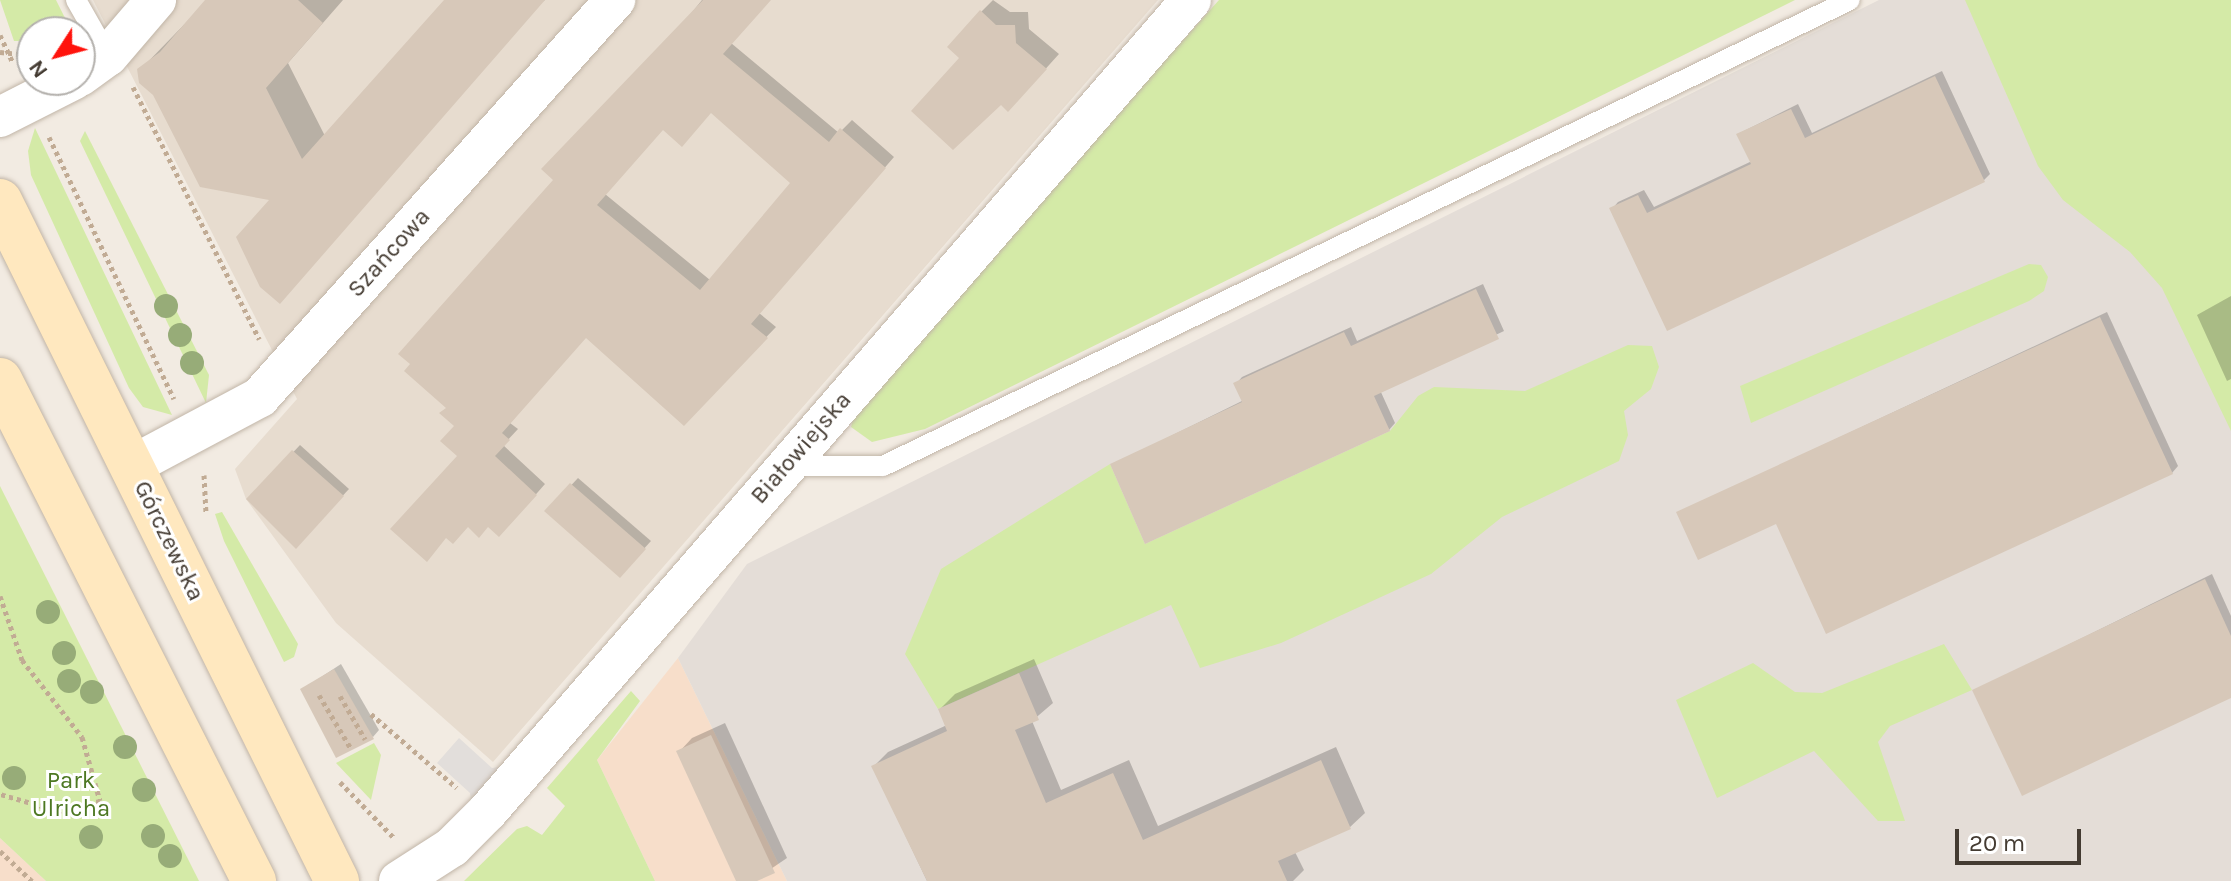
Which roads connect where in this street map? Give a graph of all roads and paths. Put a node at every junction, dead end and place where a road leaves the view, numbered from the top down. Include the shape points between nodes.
1 (76, 0) edge
2 (156, 0) edge
3 (615, 0) edge
4 (1191, 0) edge
5 (1850, 0) edge
6 (0, 35) edge
7 (0, 52) edge
8 (8, 53) junction
9 (16, 53) edge
10 (15, 67) dead end
11 (105, 70) edge
12 (41, 96) edge
13 (0, 117) edge
14 (47, 133) dead end
15 (0, 201) edge
16 (278, 376) junction
17 (0, 380) edge
18 (175, 401) dead end
19 (202, 464) dead end
20 (131, 466) junction
21 (784, 466) junction
22 (206, 516) dead end
23 (0, 596) edge
24 (319, 695) dead end
25 (340, 696) dead end
26 (371, 714) dead end
27 (365, 739) dead end
28 (350, 747) dead end
29 (333, 773) dead end
30 (0, 794) edge
31 (463, 794) dead end
32 (0, 851) edge
33 (398, 863) edge
34 (32, 881) edge
35 (254, 881) edge
36 (337, 881) edge

1 - 11 lane
2 - 11 street
3 - 16 street, Szańcowa
4 - 21 street, Białowiejska
5 - 21 lane via 883,466
6 - 8 path
7 - 8 path
8 - 9 path
8 - 10 path
11 - 16 path
12 - 13 street
14 - 18 path
15 - 20 main road, Górczewska
16 - 20 street, Szańcowa via 240,411
17 - 35 main road
19 - 22 path
20 - 36 main road, Górczewska
21 - 33 street, Białowiejska via 488,811 452,847
23 - 30 path via 22,660 82,737 100,801 59,811
24 - 28 path
25 - 27 path
26 - 31 path
29 - 33 path
32 - 34 path

